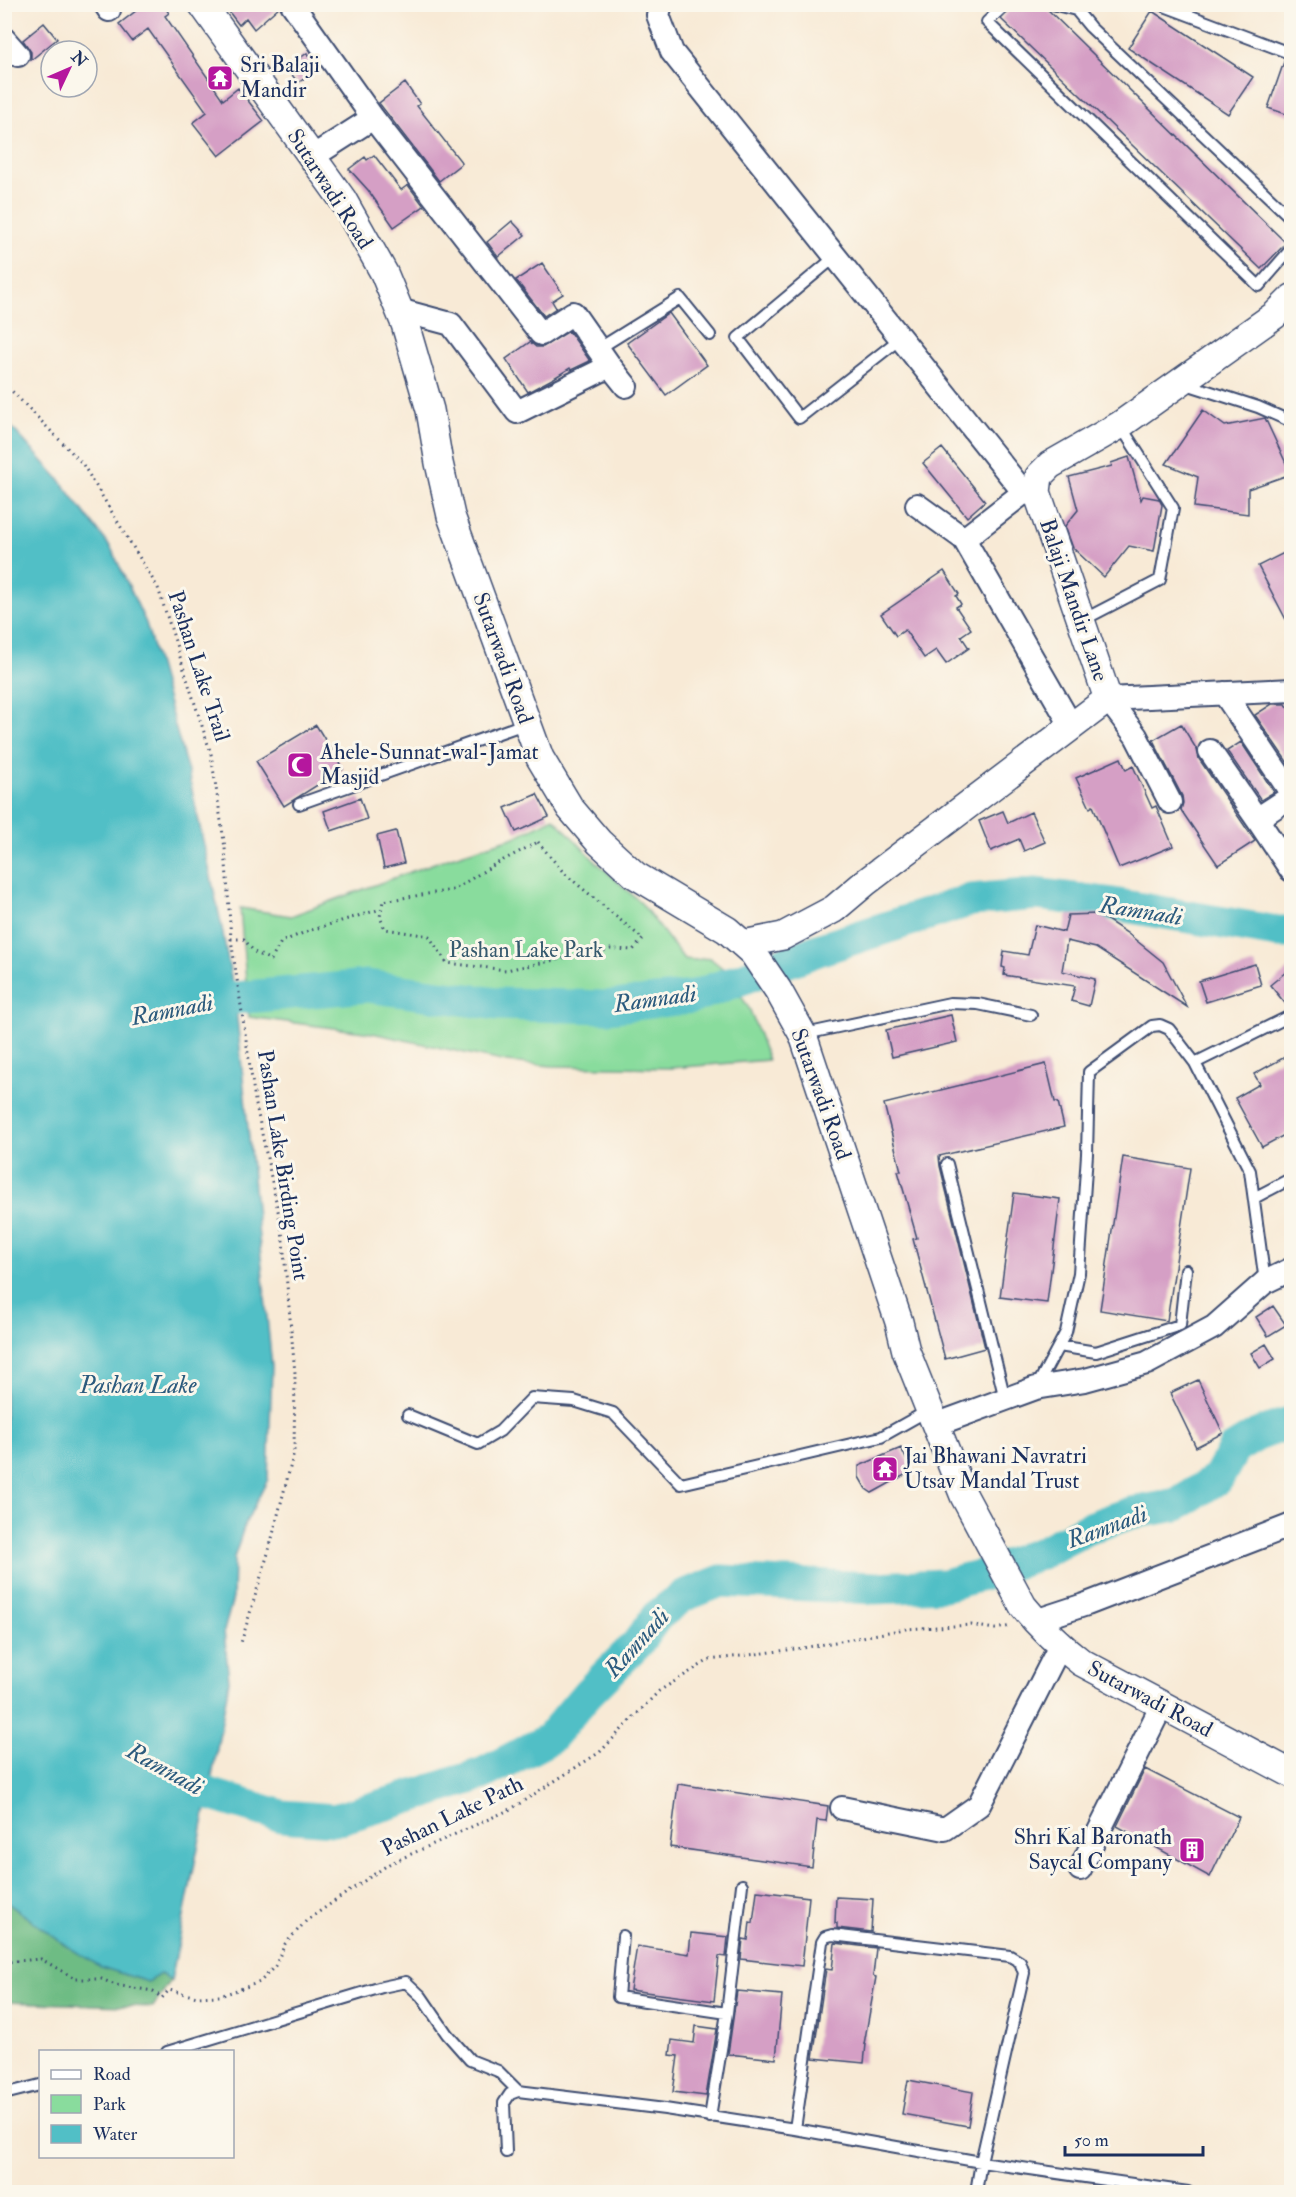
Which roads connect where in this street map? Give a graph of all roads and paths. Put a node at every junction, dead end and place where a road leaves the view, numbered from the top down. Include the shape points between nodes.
1 (201, 4) edge
2 (292, 4) edge
3 (660, 4) edge
4 (1006, 4) edge
5 (1052, 4) edge
6 (1159, 4) edge
7 (1079, 7) edge
8 (1292, 54) edge
9 (373, 118) junction
10 (312, 157) junction
11 (1292, 219) edge
12 (1292, 248) edge
13 (835, 257) junction
14 (1292, 298) edge
15 (399, 310) junction
16 (710, 335) dead end
17 (901, 338) junction
18 (604, 357) junction
19 (1180, 382) junction
20 (4, 383) edge
21 (627, 386) dead end
22 (1292, 422) edge
23 (1120, 425) junction
24 (1031, 488) junction
25 (917, 505) dead end
26 (964, 539) junction
27 (1081, 621) junction
28 (1292, 690) edge
29 (1224, 693) junction
30 (1108, 699) junction
31 (528, 723) junction
32 (1072, 727) junction
33 (1210, 751) dead end
34 (1292, 795) edge
35 (1170, 802) dead end
36 (299, 804) dead end
37 (1257, 819) junction
38 (1291, 870) edge
39 (381, 909) junction
40 (231, 939) junction
41 (748, 948) junction
42 (241, 1009) joint
43 (1031, 1015) dead end
44 (1292, 1015) edge
45 (803, 1035) junction
46 (1195, 1063) junction
47 (947, 1164) dead end
48 (1292, 1178) edge
49 (1254, 1198) junction
50 (1292, 1269) edge
51 (1186, 1270) dead end
52 (1265, 1282) junction
53 (1059, 1346) junction
54 (1036, 1388) junction
55 (1005, 1399) junction
56 (408, 1415) dead end
57 (932, 1418) junction
58 (1292, 1525) edge
59 (1029, 1613) junction
60 (241, 1643) dead end
61 (1060, 1646) junction
62 (1162, 1705) junction
63 (1292, 1774) edge
64 (842, 1808) dead end
65 (1080, 1869) dead end
66 (742, 1886) dead end
67 (622, 1936) dead end
68 (4, 1962) edge
69 (727, 2013) junction
70 (174, 2050) edge
71 (39, 2085) edge
72 (518, 2091) junction
73 (4, 2094) edge
74 (710, 2117) junction
75 (795, 2129) junction
76 (506, 2152) dead end
77 (981, 2162) junction
78 (976, 2193) edge
79 (1188, 2193) edge

1 - 10 street, Sutarwadi Road
2 - 9 street
3 - 13 street via 658,15 672,52
4 - 12 lane via 987,22 1259,286
5 - 7 lane
6 - 8 lane
7 - 11 lane via 1090,27
9 - 10 street
9 - 18 street via 541,334 573,313
10 - 15 street, Sutarwadi Road via 343,200 384,273
13 - 17 street
13 - 17 lane via 738,338 799,418
14 - 19 street via 1275,315
15 - 18 street via 451,324 517,412
15 - 31 street, Sutarwadi Road via 430,410 451,516
16 - 18 lane via 680,298
17 - 24 street
18 - 21 street
19 - 22 lane
19 - 23 street
20 - 40 path, Pashan Lake Trail via 82,463 158,588 211,754 225,848
23 - 24 street via 1050,465
23 - 27 lane via 1173,508 1160,579
24 - 26 street
24 - 27 street, Balaji Mandir Lane via 1037,492
25 - 26 street
26 - 32 street
27 - 30 street, Balaji Mandir Lane
28 - 29 street
29 - 30 street
29 - 34 street
30 - 32 street, Balaji Mandir Lane
30 - 35 street via 1136,736
31 - 36 lane
31 - 41 street, Sutarwadi Road via 540,758 570,808 599,842 635,875 727,930
32 - 41 street, Balaji Mandir Lane via 834,909 783,936
33 - 37 street
34 - 37 street
37 - 38 street
39 - 39 path via 385,929 429,936 447,963 482,968 506,970 610,949 633,950 644,939 564,873 538,842 453,890 383,902
39 - 40 path via 281,942 271,960 254,952 244,939
40 - 42 path, Pashan Lake Trail
41 - 45 street, Sutarwadi Road
42 - 60 path, Pashan Lake Birding Point via 282,1230 295,1373 294,1452
43 - 45 lane via 978,1004 950,1003
44 - 46 lane
45 - 57 street, Sutarwadi Road via 906,1351
46 - 49 lane via 1250,1171
46 - 53 lane via 1169,1029 1160,1025 1152,1026 1089,1072 1079,1272 1066,1332
47 - 55 lane
48 - 49 lane
49 - 52 lane
50 - 52 street
51 - 53 lane via 1180,1325 1096,1352
52 - 54 street via 1214,1327 1147,1363 1086,1380
53 - 54 lane
54 - 55 street
55 - 57 street
56 - 57 lane via 478,1444 500,1431 532,1398 574,1401 614,1413 681,1484 881,1437
57 - 59 street, Sutarwadi Road via 964,1496
58 - 59 street via 1088,1604
59 - 61 street, Sutarwadi Road
59 - 68 path, Pashan Lake Path via 995,1629 971,1625 905,1629 709,1660 659,1691 600,1752 511,1809 389,1864 307,1920 285,1944 275,1966 260,1982 243,1990 197,1997 169,1990 162,1998 153,1991 102,1979 76,1979 41,1959
61 - 62 street, Sutarwadi Road via 1081,1662
61 - 64 street via 979,1805 945,1829
62 - 63 street, Sutarwadi Road
62 - 65 street
66 - 69 lane
67 - 69 lane via 618,1996
69 - 74 lane
70 - 72 lane via 406,1982 470,2060 498,2070
71 - 73 lane
72 - 74 lane
72 - 76 lane via 504,2103
74 - 75 lane
75 - 77 lane
75 - 77 lane via 825,1937 1010,1956 1020,1962 1024,1973
77 - 78 lane
77 - 79 lane

